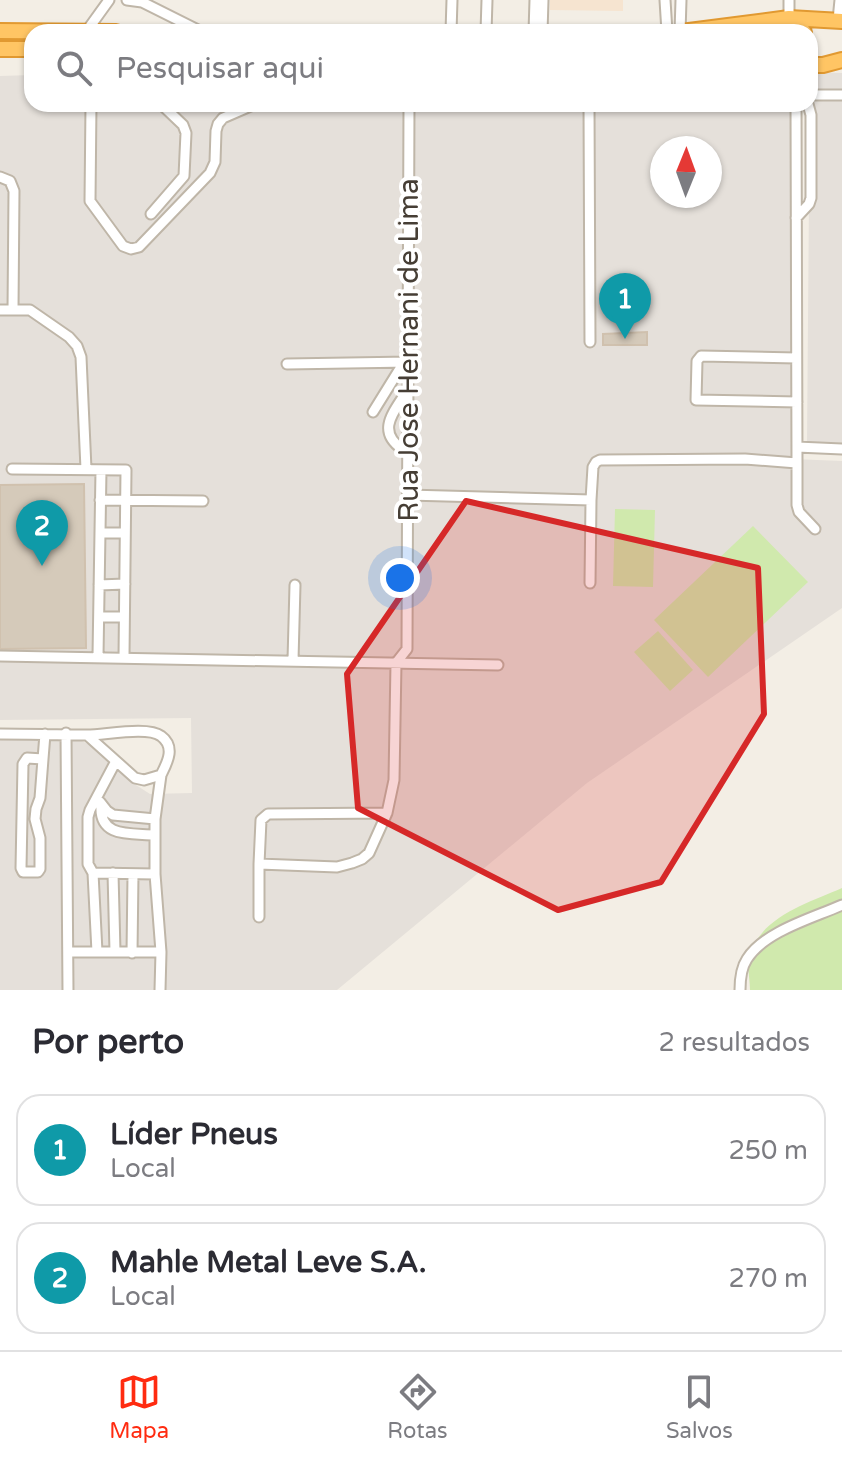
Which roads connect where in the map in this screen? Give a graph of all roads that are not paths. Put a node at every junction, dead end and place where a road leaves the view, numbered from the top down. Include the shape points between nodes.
1 (109, 0) edge
2 (127, 0) edge
3 (452, 0) edge
4 (487, 0) edge
5 (535, 0) edge
6 (543, 0) edge
7 (665, 0) edge
8 (681, 0) edge
9 (789, 0) edge
10 (840, 0) edge
11 (789, 18) junction
12 (840, 21) edge
13 (92, 24) edge
14 (186, 24) edge
15 (451, 24) edge
16 (486, 24) edge
17 (534, 24) edge
18 (542, 24) edge
19 (666, 24) edge
20 (680, 24) edge
21 (742, 24) edge
22 (795, 24) edge
23 (0, 31) edge
24 (24, 31) edge
25 (0, 49) edge
26 (24, 49) edge
27 (842, 60) edge
28 (818, 65) edge
29 (818, 95) edge
30 (842, 95) edge
31 (91, 112) edge
32 (169, 112) edge
33 (237, 112) edge
34 (409, 112) edge
35 (589, 112) edge
36 (796, 112) edge
37 (810, 112) edge
38 (0, 177) edge
39 (151, 214) dead end
40 (796, 218) junction
41 (0, 310) edge
42 (13, 310) junction
43 (590, 342) dead end
44 (796, 358) junction
45 (406, 362) junction
46 (287, 364) dead end
47 (409, 386) junction
48 (797, 402) junction
49 (373, 412) dead end
50 (797, 447) junction
51 (408, 448) junction
52 (842, 449) edge
53 (797, 463) junction
54 (12, 469) dead end
55 (86, 469) junction
56 (101, 470) junction
57 (408, 495) junction
58 (100, 500) junction
59 (591, 500) junction
60 (125, 501) junction
61 (203, 501) dead end
62 (815, 529) dead end
63 (100, 533) junction
64 (125, 533) junction
65 (590, 583) dead end
66 (125, 584) junction
67 (99, 585) junction
68 (295, 585) dead end
69 (99, 617) junction
70 (124, 617) junction
71 (0, 656) edge
72 (98, 656) junction
73 (124, 657) junction
74 (293, 660) junction
75 (396, 663) junction
76 (498, 665) dead end
77 (66, 733) junction
78 (0, 734) edge
79 (45, 734) junction
80 (87, 735) junction
81 (43, 759) junction
82 (116, 761) junction
83 (161, 775) junction
84 (99, 800) junction
85 (387, 813) junction
86 (155, 819) junction
87 (154, 835) junction
88 (259, 864) junction
89 (93, 873) junction
90 (113, 873) junction
91 (133, 874) junction
92 (155, 874) junction
93 (842, 905) edge
94 (259, 917) dead end
95 (68, 952) junction
96 (97, 952) junction
97 (115, 952) junction
98 (161, 952) junction
99 (132, 953) junction
100 (68, 990) edge
101 (160, 990) edge
102 (740, 990) edge

1 - 13 street
2 - 14 street
3 - 15 street
4 - 16 street
5 - 17 street
6 - 18 street
7 - 19 street
8 - 20 street
9 - 11 street
10 - 12 street
11 - 12 highway
11 - 21 highway
11 - 22 highway
23 - 24 highway
25 - 26 highway
27 - 28 highway
29 - 30 street
31 - 33 street via 90,201 123,246 131,249 139,247 210,173 216,131 223,118
32 - 39 street via 186,133 184,176
34 - 45 street, Rua Jose Hernani de Lima
35 - 43 street
36 - 40 street
37 - 40 street via 811,198
38 - 42 street via 10,181 14,191
40 - 44 street
41 - 42 street
42 - 55 street via 30,310 77,346
44 - 48 street
44 - 48 street via 701,356 696,400
45 - 46 street
45 - 47 street, Rua Jose Hernani de Lima
45 - 49 street
47 - 51 street, Rua Jose Hernani de Lima
47 - 51 street via 387,424 395,444
48 - 50 street
50 - 52 street
50 - 53 street
51 - 57 street, Rua Jose Hernani de Lima
53 - 59 street via 600,460 593,467
53 - 62 street via 797,505
54 - 55 street
55 - 56 street
56 - 58 street
56 - 60 street via 126,470
57 - 59 street
57 - 75 street, Rua Jose Hernani de Lima via 407,649
58 - 60 street
58 - 63 street
59 - 65 street
60 - 61 street
60 - 64 street
63 - 64 street
63 - 67 street
64 - 66 street
66 - 67 street
66 - 70 street
67 - 69 street
68 - 74 street
69 - 70 street
69 - 72 street
70 - 73 street
71 - 72 street
72 - 73 street
73 - 74 street
74 - 75 street
75 - 76 street
75 - 85 street, Rua Jose Hernani de Lima via 394,780
77 - 79 street
77 - 80 street
77 - 95 street
78 - 79 street
79 - 81 street
80 - 82 street
80 - 83 street via 160,735 170,757
81 - 81 street via 27,758 23,764 23,872 40,869 35,819
82 - 83 street via 135,778
82 - 84 street
83 - 86 street
84 - 86 street via 113,815
84 - 87 street via 106,827
84 - 89 street via 88,817 88,864
85 - 88 street, Rua Jose Hernani de Lima via 369,853 352,863
85 - 88 street via 268,814 261,820
86 - 87 street
87 - 92 street
88 - 94 street
89 - 90 street
89 - 96 street
90 - 91 street
90 - 97 street
91 - 92 street
91 - 99 street
92 - 98 street
93 - 102 street via 758,947 745,961
95 - 96 street
95 - 100 street
96 - 97 street
97 - 99 street
98 - 99 street
98 - 101 street

